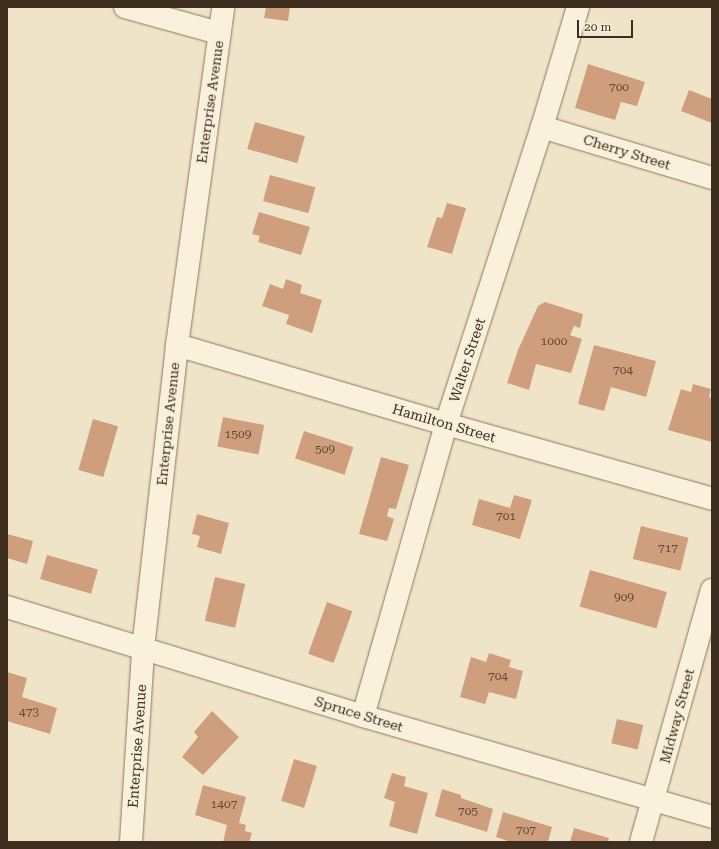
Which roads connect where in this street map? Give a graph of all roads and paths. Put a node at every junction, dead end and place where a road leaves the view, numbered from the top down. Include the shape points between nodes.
1 (125, 7) edge
2 (223, 7) edge
3 (578, 7) edge
4 (219, 33) junction
5 (542, 127) junction
6 (712, 178) edge
7 (177, 344) junction
8 (446, 424) junction
9 (712, 499) edge
10 (712, 590) edge
11 (7, 607) edge
12 (143, 649) junction
13 (363, 716) junction
14 (654, 800) junction
15 (712, 817) edge
16 (131, 842) edge
17 (641, 842) edge

1 - 4 street
2 - 4 street, Enterprise Avenue
3 - 5 street, Walter Street
4 - 7 street, Enterprise Avenue
5 - 6 street, Cherry Street
5 - 8 street, Walter Street
7 - 8 street, Hamilton Street
7 - 12 street, Enterprise Avenue
8 - 9 street, Hamilton Street
8 - 13 street, Walter Street
10 - 14 street, Midway Street
11 - 12 street, Spruce Street
12 - 13 street, Spruce Street
12 - 16 street, Enterprise Avenue
13 - 14 street, Spruce Street
14 - 15 street, Spruce Street
14 - 17 street, Midway Street

